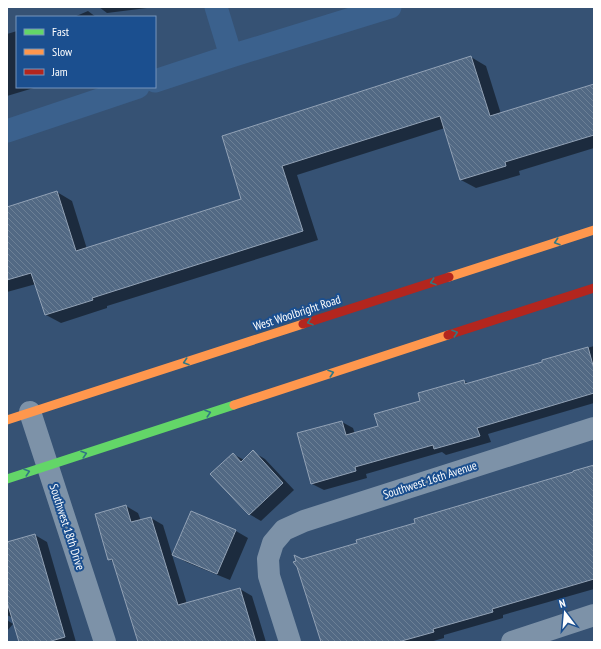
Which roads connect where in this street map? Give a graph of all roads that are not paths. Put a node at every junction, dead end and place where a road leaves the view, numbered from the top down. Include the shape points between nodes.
1 (594, 230) edge
2 (594, 288) edge
3 (30, 412) junction
4 (7, 420) edge
5 (594, 428) edge
6 (47, 466) junction
7 (7, 479) edge
8 (594, 615) edge
9 (105, 642) edge
10 (290, 642) edge
11 (512, 642) edge

1 -> 3 main road, West Woolbright Road
6 -> 2 main road
3 - 4 main road, West Woolbright Road
3 - 6 street, Southwest 18th Drive
5 - 10 street, Southwest 16th Avenue via 304,521 284,530 273,544 268,559 269,576
7 -> 6 main road
6 - 9 street, Southwest 18th Drive
8 - 11 street

